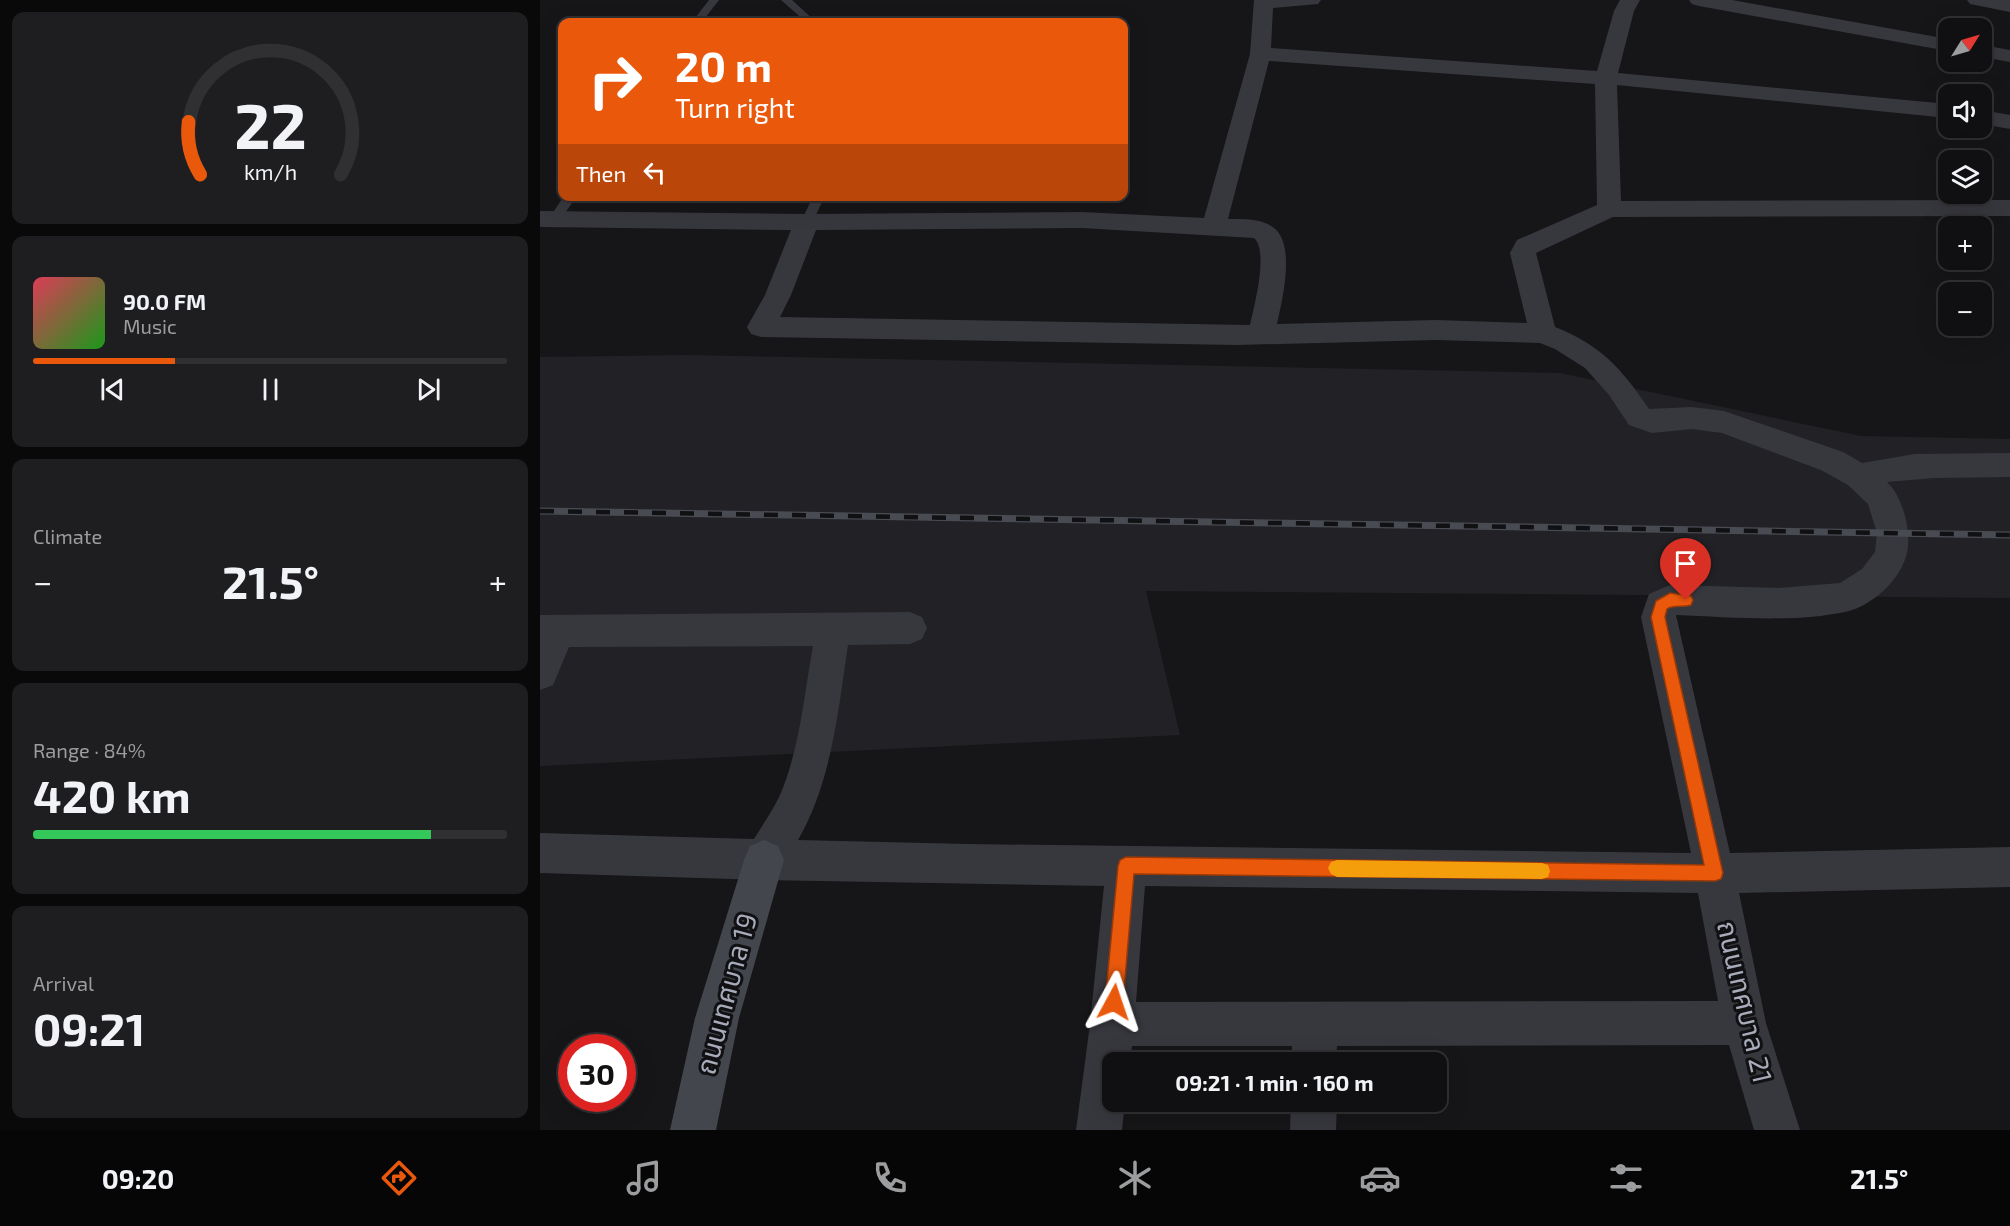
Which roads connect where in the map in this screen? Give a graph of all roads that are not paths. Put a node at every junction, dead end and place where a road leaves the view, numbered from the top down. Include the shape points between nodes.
1 (714, 0) edge
2 (786, 0) edge
3 (1311, 0) edge
4 (1630, 0) edge
5 (1699, 0) edge
6 (1977, 0) edge
7 (1264, 1) edge
8 (2010, 6) edge
9 (701, 18) edge
10 (806, 18) edge
11 (1938, 43) edge
12 (1992, 53) edge
13 (1260, 54) junction
14 (2010, 56) edge
15 (1606, 78) junction
16 (1938, 110) edge
17 (1992, 119) edge
18 (2010, 122) edge
19 (566, 201) edge
20 (2010, 208) edge
21 (813, 209) edge
22 (1609, 209) junction
23 (547, 219) edge
24 (1214, 225) junction
25 (1261, 333) junction
26 (1543, 333) junction
27 (2010, 465) edge
28 (1859, 476) junction
29 (910, 628) dead end
30 (833, 630) junction
31 (550, 631) edge
32 (540, 673) edge
33 (540, 853) edge
34 (764, 860) junction
35 (1126, 866) junction
36 (2010, 867) edge
37 (1715, 873) junction
38 (1744, 1023) junction
39 (1112, 1024) junction
40 (1314, 1043) edge
41 (1314, 1112) edge
42 (693, 1130) edge
43 (1099, 1130) edge
44 (1313, 1130) edge
45 (1777, 1130) edge

1 - 9 lane
2 - 10 lane
3 - 7 street
4 - 15 street
5 - 11 street
6 - 8 street
7 - 13 street
12 - 14 street
13 - 15 street
13 - 24 street
15 - 16 street
15 - 22 street
17 - 18 street
19 - 23 lane
20 - 22 street
21 - 23 street
21 - 24 street
21 - 25 street via 761,327
22 - 26 street via 1526,246 1523,253
24 - 25 street via 1252,228 1270,238 1274,254
25 - 26 street
26 - 28 street, ถนนเทศบาล 21 via 1595,361 1620,387 1639,417 1652,422 1692,418 1724,422 1832,461
27 - 28 street via 1909,467
28 - 37 street, ถนนเทศบาล 21 via 1882,497 1893,533 1891,556 1874,579 1846,597 1779,603 1670,600 1661,605 1658,617
29 - 30 street
30 - 31 street
30 - 34 street via 802,785
31 - 32 street
33 - 34 street
34 - 35 street
34 - 42 street, ถนนเทศบาล 19 via 717,1018
35 - 37 street
35 - 39 street
36 - 37 street
37 - 38 street, ถนนเทศบาล 21
38 - 40 street
38 - 45 street, ถนนเทศบาล 21
39 - 40 street
39 - 43 street
41 - 44 street

